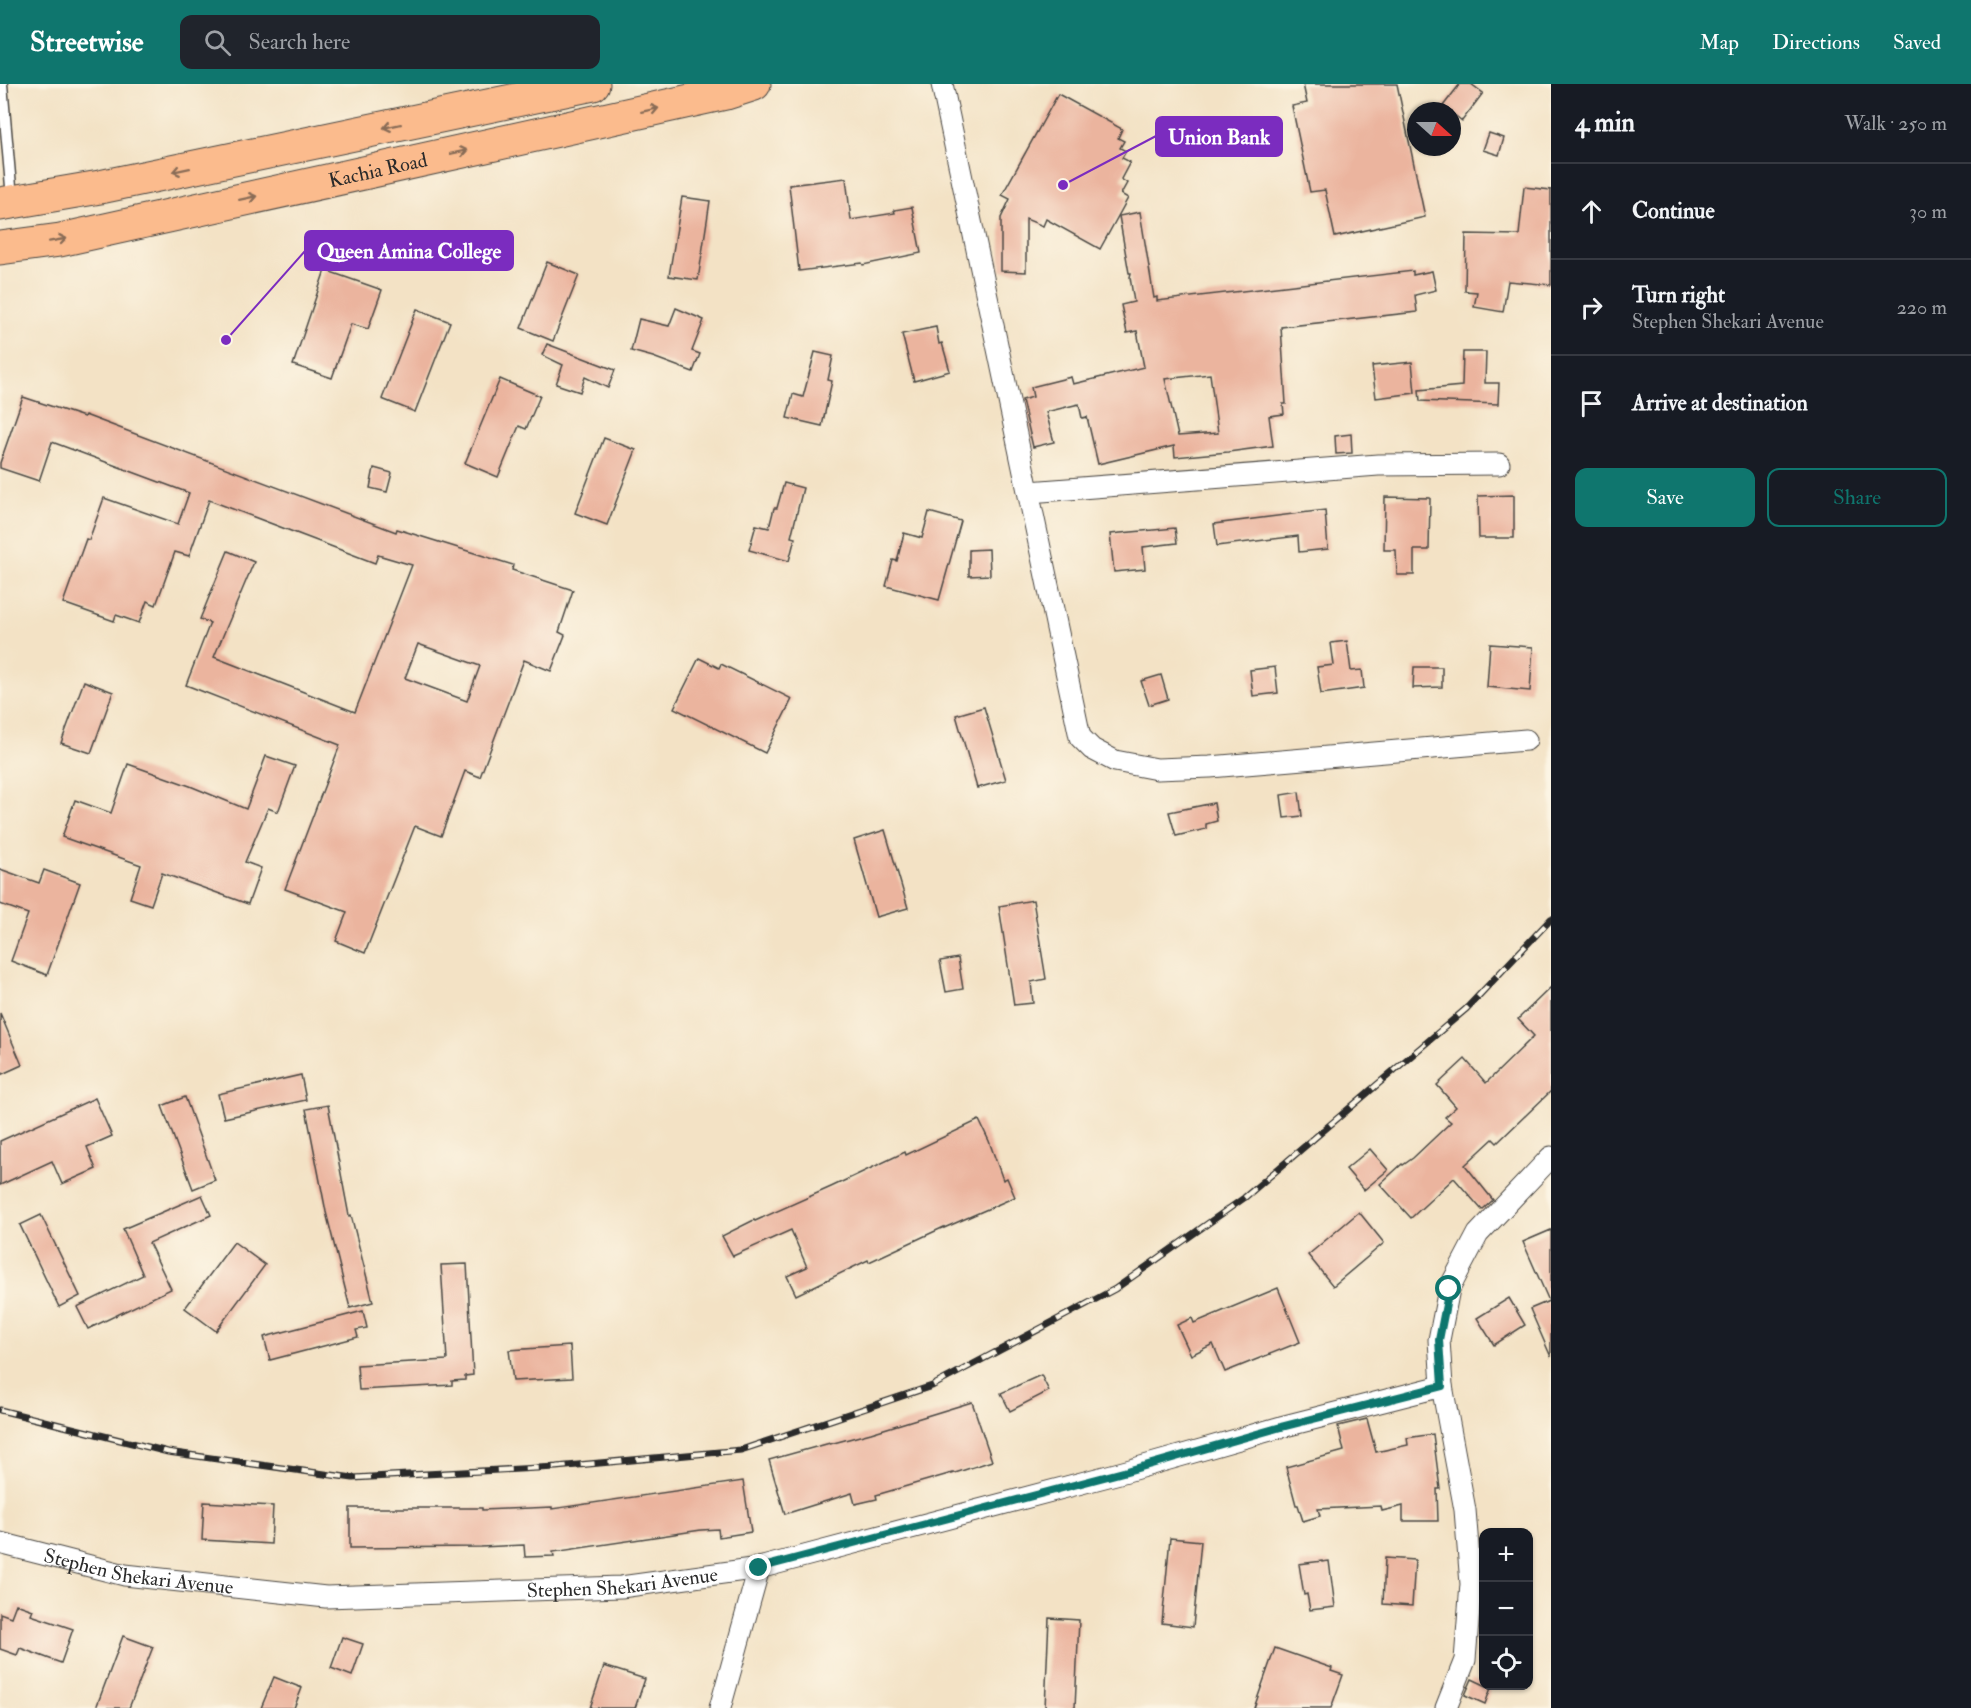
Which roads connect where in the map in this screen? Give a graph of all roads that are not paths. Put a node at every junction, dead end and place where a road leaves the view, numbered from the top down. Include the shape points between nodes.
1 (2, 84) edge
2 (593, 84) edge
3 (754, 84) edge
4 (942, 84) edge
5 (6, 203) edge
6 (0, 248) edge
7 (1499, 464) dead end
8 (1029, 492) junction
9 (1526, 740) dead end
10 (1551, 1157) edge
11 (1442, 1386) junction
12 (0, 1543) edge
13 (759, 1568) junction
14 (720, 1708) edge
15 (1446, 1708) edge

1 - 5 lane
2 -> 5 main road, Kachia Road
6 -> 3 main road, Kachia Road via 60,240
4 - 8 street
7 - 8 street via 1378,465
8 - 9 street via 1080,737 1092,749 1115,761 1157,769 1210,767
10 - 11 street via 1478,1234 1449,1289 1439,1340
11 - 13 street, Stephen Shekari Avenue
11 - 15 street via 1465,1510 1471,1584 1465,1660
12 - 13 street, Stephen Shekari Avenue via 125,1575 326,1597 621,1587
13 - 14 street

